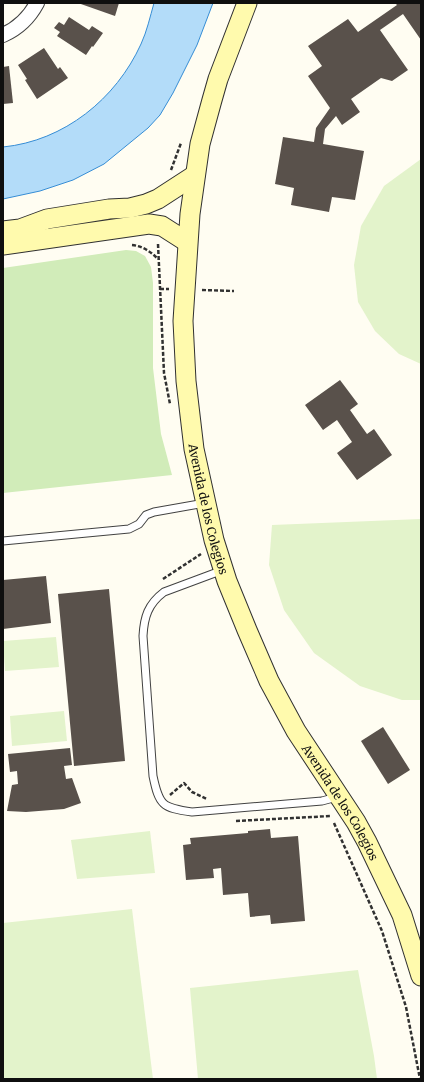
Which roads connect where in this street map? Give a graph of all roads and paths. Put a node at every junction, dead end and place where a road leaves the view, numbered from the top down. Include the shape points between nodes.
1 (38, 3) edge
2 (247, 3) edge
3 (3, 35) edge
4 (184, 137) dead end
5 (195, 175) junction
6 (165, 194) junction
7 (162, 226) junction
8 (3, 231) edge
9 (187, 242) junction
10 (3, 245) edge
11 (171, 412) dead end
12 (205, 503) junction
13 (3, 541) edge
14 (199, 547) dead end
15 (201, 554) junction
16 (215, 573) junction
17 (163, 579) dead end
18 (331, 798) junction
19 (211, 799) dead end
20 (162, 802) junction
21 (331, 816) junction
22 (236, 821) dead end
23 (421, 976) edge
24 (420, 1079) edge

1 - 3 street via 26,20
2 - 5 street, Avenida de los Colegios via 218,80 200,144
4 - 6 path
5 - 6 street
5 - 9 street, Avenida de los Colegios
6 - 8 street via 146,204 130,208 47,218 20,229
7 - 9 street
7 - 10 street via 143,225
7 - 11 path via 158,247 164,373
9 - 12 street, Avenida de los Colegios via 183,320 186,381 194,449
12 - 13 lane via 154,512 146,515 139,524 123,530
12 - 16 street, Avenida de los Colegios
14 - 15 path
15 - 16 path
15 - 17 path
16 - 18 street, Avenida de los Colegios via 247,630 269,681
16 - 20 lane via 173,588 156,598 149,607 144,621 153,776 157,795
18 - 20 lane via 192,812 174,810
18 - 21 path
18 - 23 street, Avenida de los Colegios via 367,842 399,908
19 - 20 path via 192,792 184,783
21 - 22 path
21 - 24 path via 382,931 406,1007

